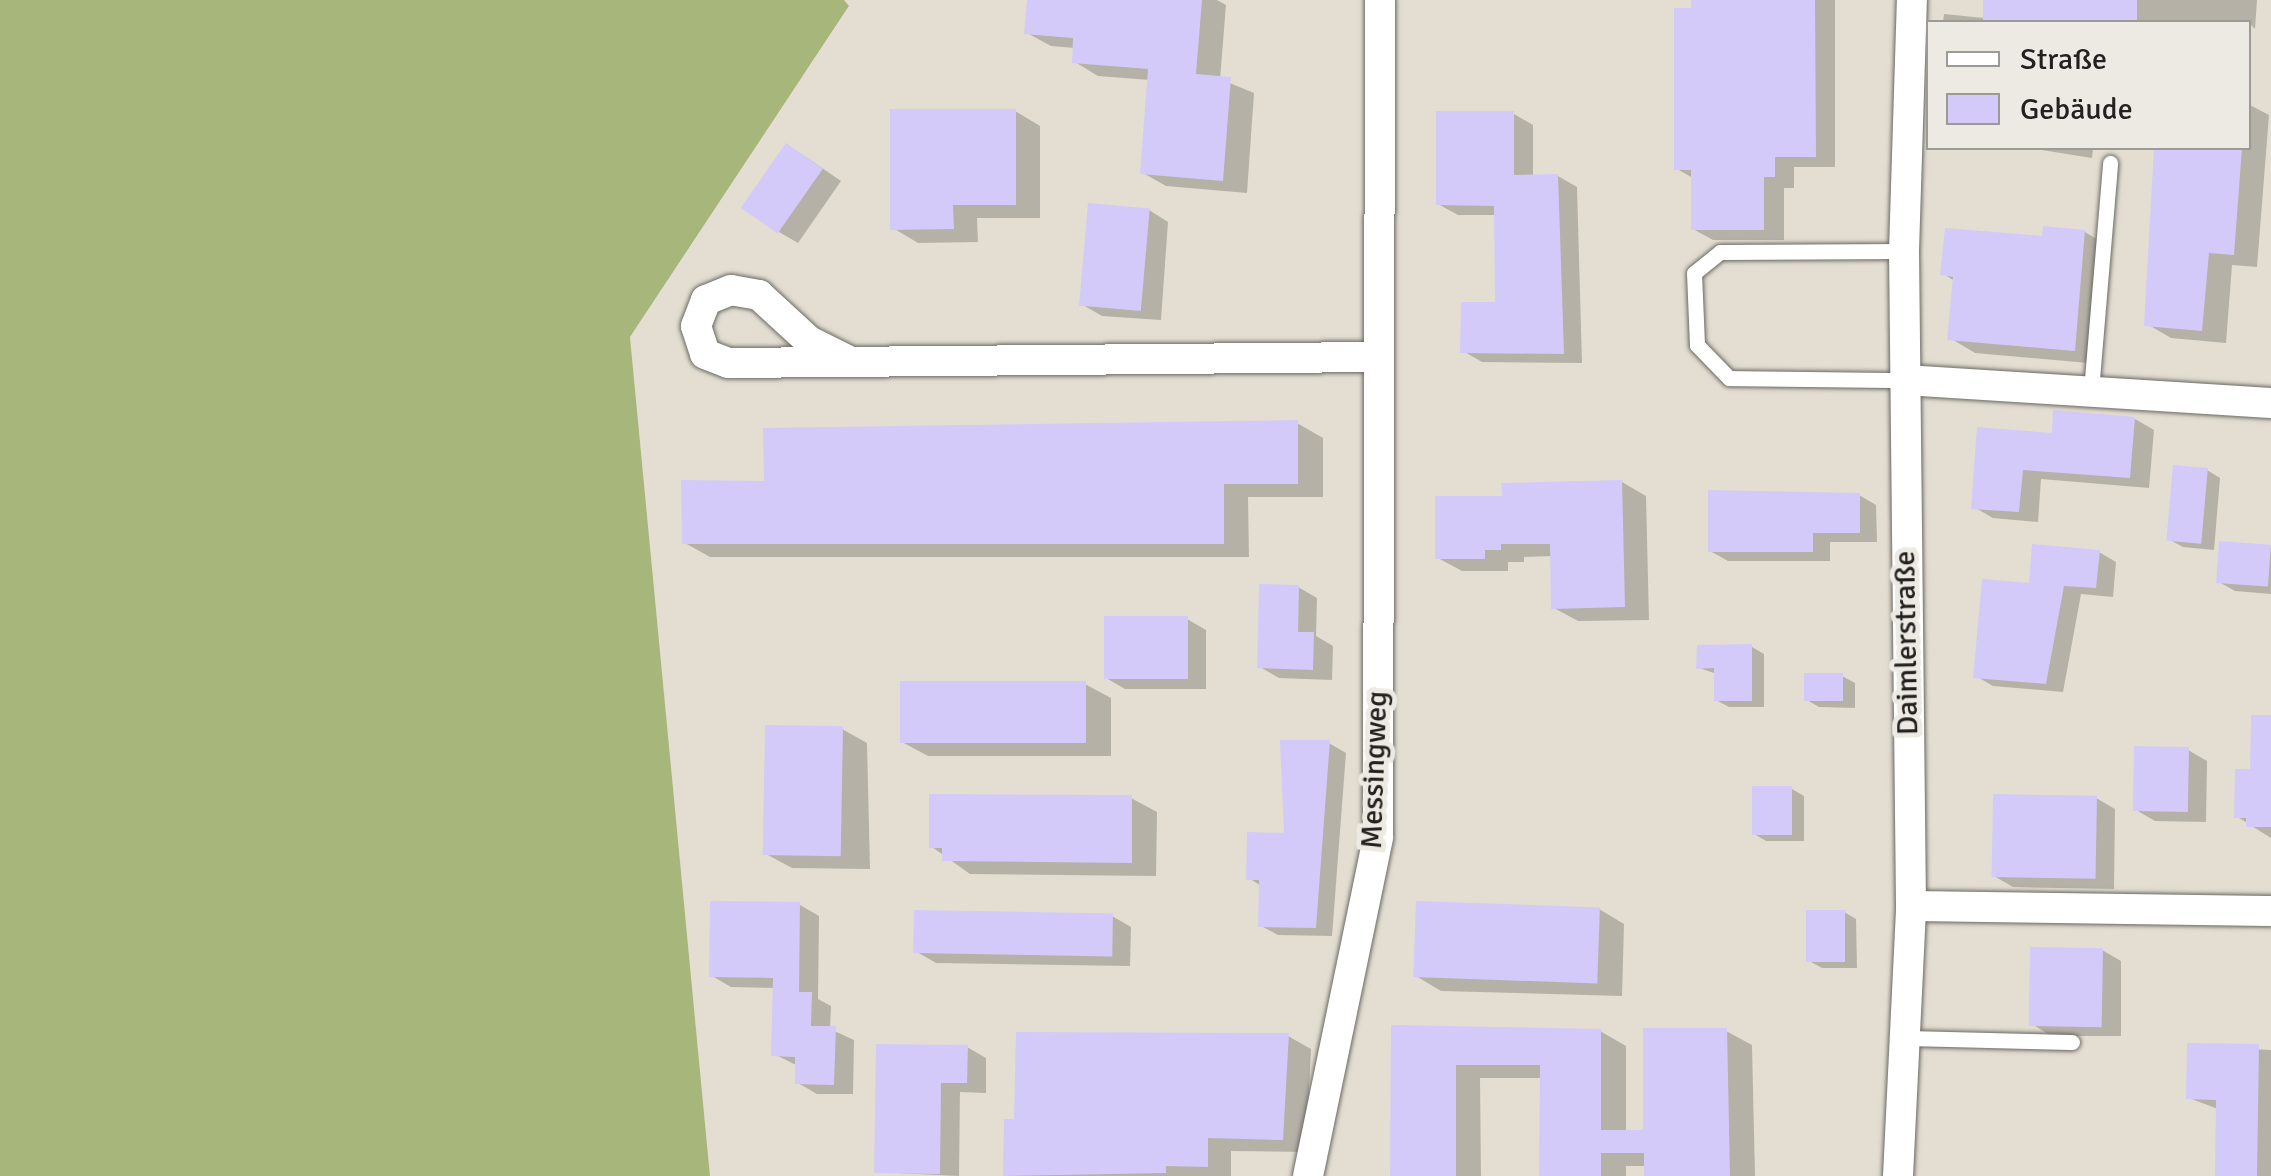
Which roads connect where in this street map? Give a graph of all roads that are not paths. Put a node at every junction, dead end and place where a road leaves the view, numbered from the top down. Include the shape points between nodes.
1 (1380, 0) edge
2 (1912, 0) edge
3 (2110, 163) dead end
4 (1904, 250) junction
5 (1379, 357) junction
6 (847, 360) dead end
7 (1904, 380) junction
8 (2091, 391) junction
9 (2271, 403) edge
10 (1910, 906) junction
11 (2271, 911) edge
12 (1905, 1038) junction
13 (2072, 1042) dead end
14 (1308, 1176) edge
15 (1898, 1176) edge

1 - 5 street, Messingweg
2 - 4 street, Daimlerstraße
3 - 8 lane
4 - 7 street, Daimlerstraße
4 - 7 lane via 1720,252 1694,274 1697,345 1729,378
5 - 6 street
5 - 14 street, Messingweg via 1378,837
7 - 8 street
7 - 10 street, Daimlerstraße
8 - 9 street
10 - 11 street
10 - 12 street, Daimlerstraße
12 - 13 lane
12 - 15 street, Daimlerstraße

